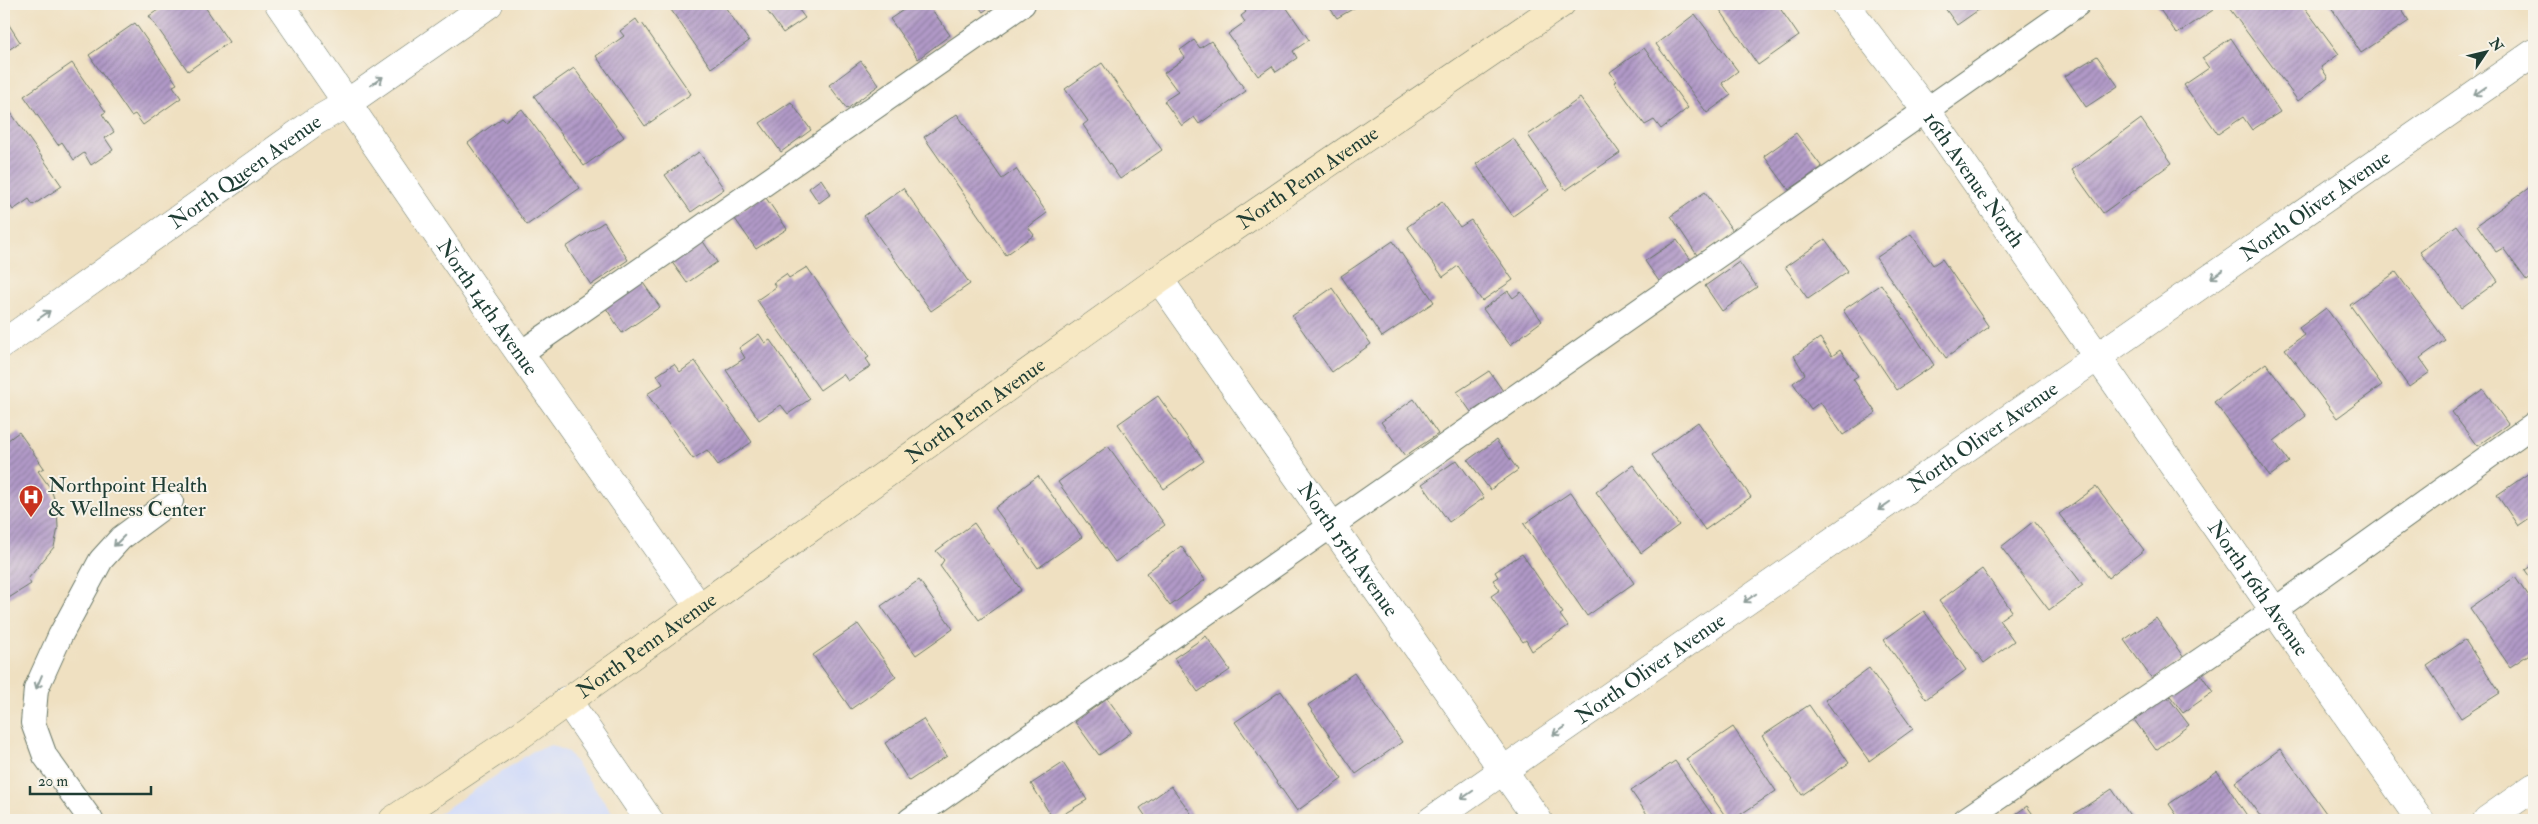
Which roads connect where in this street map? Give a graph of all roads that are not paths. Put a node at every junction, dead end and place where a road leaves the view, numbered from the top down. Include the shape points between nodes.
1 (279, 4) edge
2 (489, 4) edge
3 (1023, 4) edge
4 (1561, 4) edge
5 (1845, 4) edge
6 (2078, 4) edge
7 (2534, 53) edge
8 (346, 104) junction
9 (1924, 109) junction
10 (1159, 279) junction
11 (4, 343) edge
12 (521, 353) junction
13 (2096, 358) junction
14 (2534, 424) edge
15 (171, 501) dead end
16 (1332, 526) junction
17 (699, 607) junction
18 (2273, 611) junction
19 (567, 700) junction
20 (1503, 770) junction
21 (2534, 787) edge
22 (91, 820) edge
23 (393, 820) edge
24 (649, 820) edge
25 (910, 820) edge
26 (1432, 820) edge
27 (1538, 820) edge
28 (1965, 820) edge
29 (2420, 820) edge
30 (2486, 820) edge

1 - 8 street, North 14th Avenue
8 -> 2 street, North Queen Avenue
3 - 12 lane
4 - 10 main road, North Penn Avenue
5 - 9 street, 16th Avenue North
6 - 9 lane
7 -> 13 street, North Oliver Avenue
11 -> 8 street, North Queen Avenue via 316,121
8 - 12 street, North 14th Avenue
9 - 13 street, 16th Avenue North
9 - 16 lane
10 - 16 street, North 15th Avenue
10 - 17 main road, North Penn Avenue
12 - 17 street, North 14th Avenue
13 - 18 street, North 16th Avenue
13 -> 20 street, North Oliver Avenue
14 - 18 lane
15 -> 22 lane via 121,538 101,560 36,689 33,723 46,756
16 - 20 street, North 15th Avenue
16 - 25 lane
17 - 19 main road, North Penn Avenue
18 - 28 lane
18 - 29 street, North 16th Avenue
19 - 23 main road, North Penn Avenue
19 - 24 street
20 -> 26 street, North Oliver Avenue
20 - 27 street, North 15th Avenue
21 - 30 street

